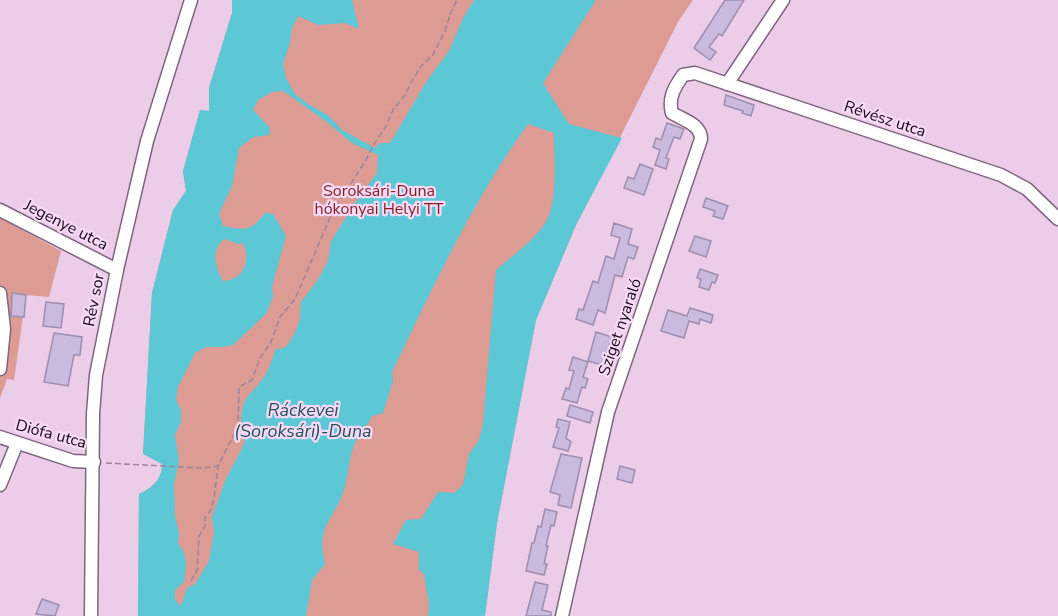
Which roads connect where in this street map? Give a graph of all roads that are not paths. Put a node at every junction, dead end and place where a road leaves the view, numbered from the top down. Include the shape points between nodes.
1 (191, 0) edge
2 (783, 0) edge
3 (689, 73) joint
4 (727, 84) junction
5 (0, 210) edge
6 (1058, 219) edge
7 (117, 270) junction
8 (0, 293) edge
9 (0, 369) edge
10 (0, 437) edge
11 (16, 442) junction
12 (94, 462) junction
13 (0, 485) edge
14 (91, 616) edge
15 (562, 616) edge

1 - 7 street, Rév sor via 147,141
2 - 4 street
3 - 4 street, Révész utca
3 - 15 street, Sziget nyaraló via 683,75 669,103 672,113 693,124 701,139 608,412
4 - 6 street, Révész utca via 1001,175 1027,189
5 - 7 street, Jegenye utca
7 - 12 street, Rév sor via 96,375
8 - 9 street via 4,329
10 - 11 street, Diófa utca
11 - 12 street, Diófa utca via 73,461
11 - 13 street
12 - 14 street, Rév sor

